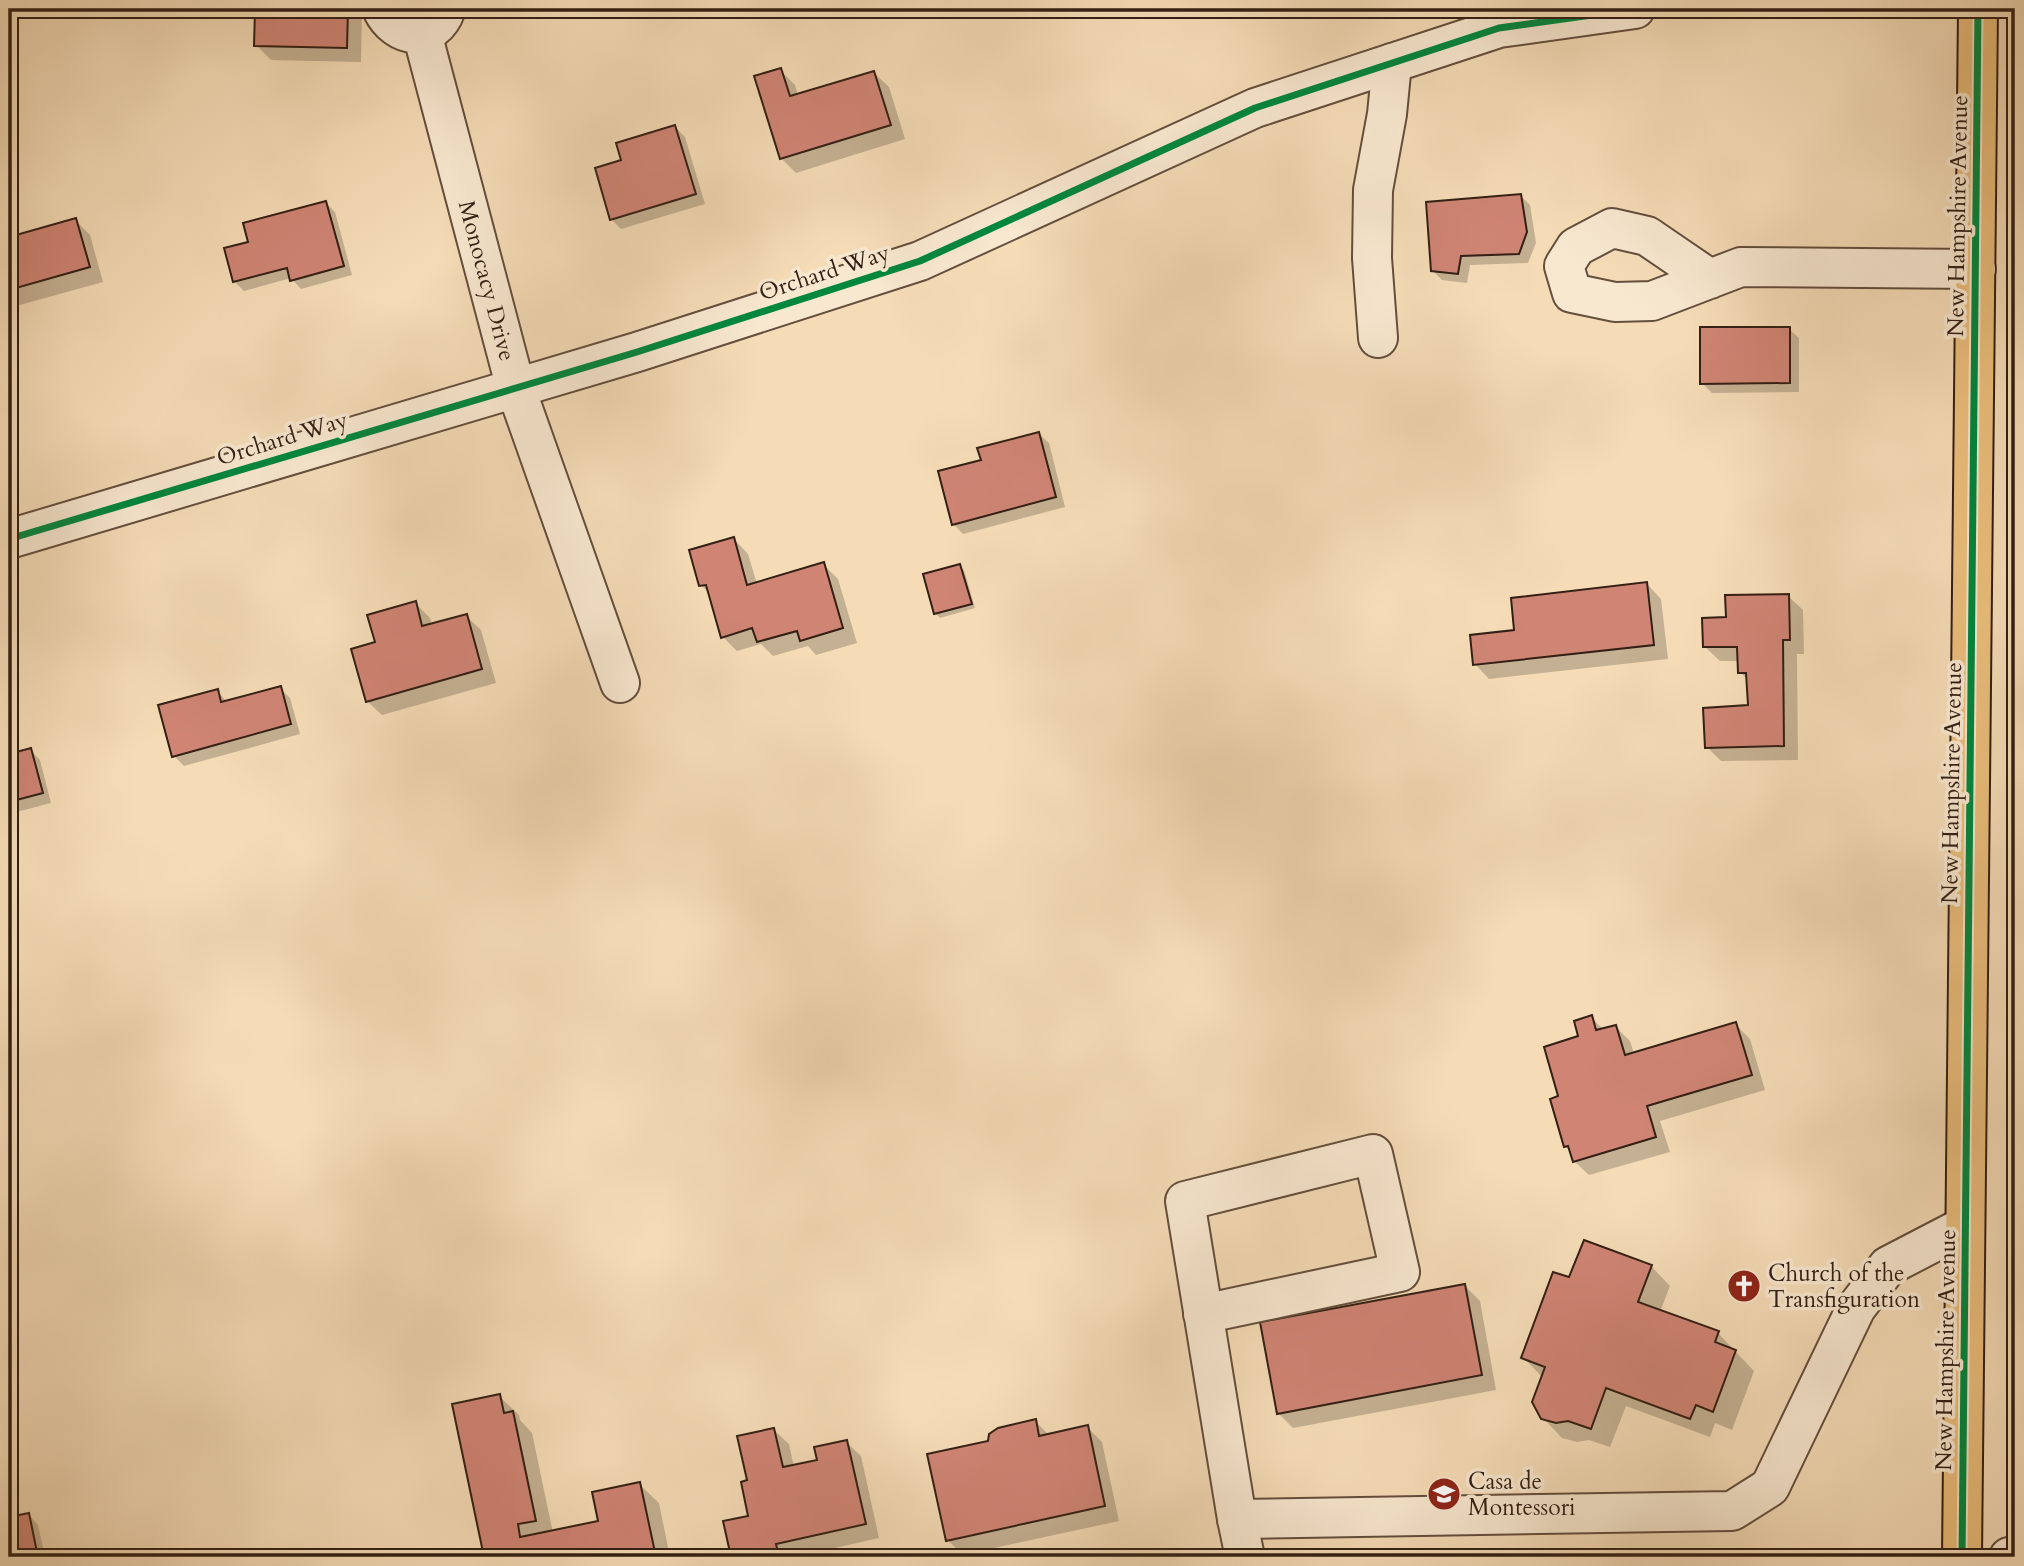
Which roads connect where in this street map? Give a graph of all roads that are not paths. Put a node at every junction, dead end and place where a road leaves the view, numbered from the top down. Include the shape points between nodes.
1 (382, 9) edge
2 (1635, 9) edge
3 (1978, 9) edge
4 (434, 21) edge
5 (1392, 63) junction
6 (1976, 269) junction
7 (1710, 279) dead end
8 (1378, 338) dead end
9 (516, 389) junction
10 (9, 539) edge
11 (620, 682) dead end
12 (1965, 1226) junction
13 (1203, 1314) junction
14 (1237, 1519) junction
15 (2015, 1556) edge
16 (1245, 1557) edge
17 (1962, 1557) edge
18 (2009, 1557) edge

1 - 4 street, Monocacy Drive via 387,20 410,33
2 - 5 street, Orchard Way via 1499,28
3 - 6 main road, New Hampshire Avenue
4 - 9 street, Monocacy Drive
5 - 8 street via 1373,190 1371,258
5 - 9 street, Orchard Way via 1255,108 920,261
6 - 7 street via 1741,267
6 - 12 main road, New Hampshire Avenue
9 - 10 street, Orchard Way
9 - 11 street, Monocacy Drive
12 - 14 street via 1888,1266 1856,1308 1770,1487 1732,1511
12 - 17 main road, New Hampshire Avenue
13 - 13 street via 1185,1201 1373,1154 1400,1272
13 - 14 street
14 - 16 street
15 - 18 street

